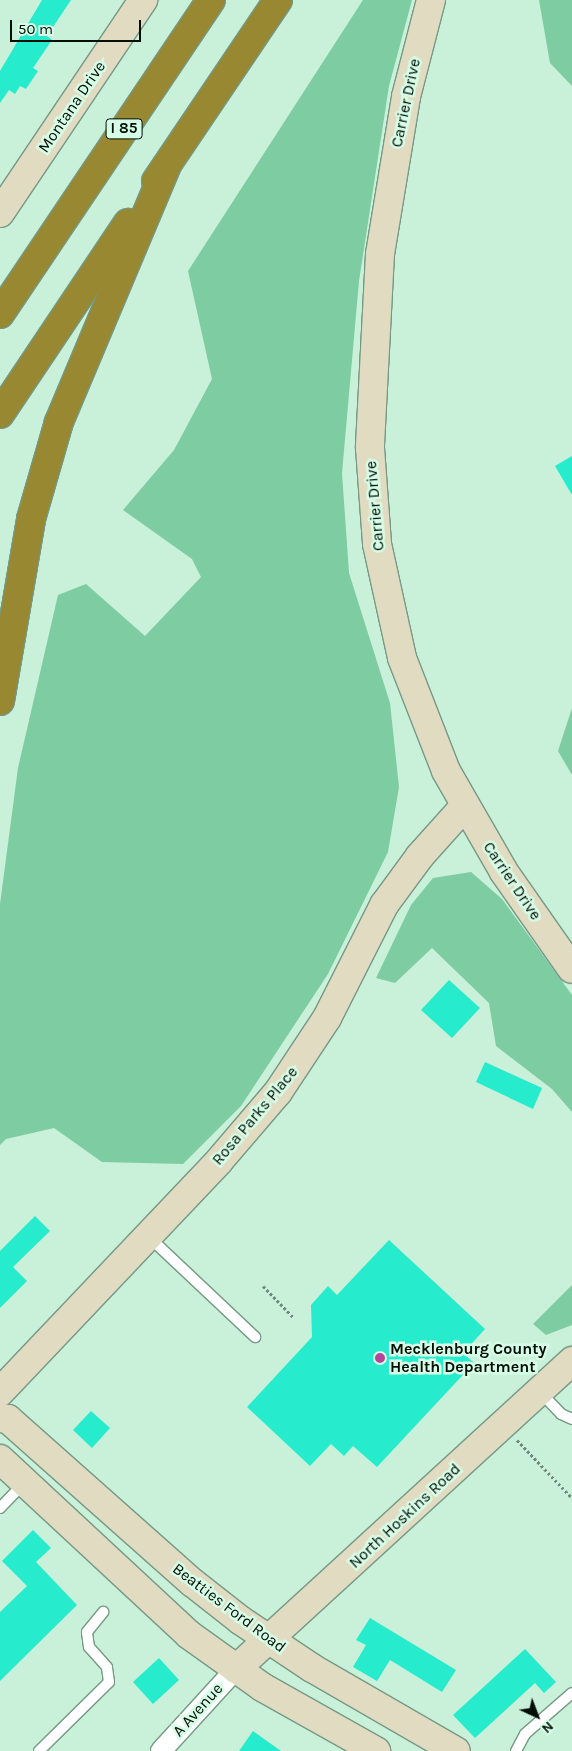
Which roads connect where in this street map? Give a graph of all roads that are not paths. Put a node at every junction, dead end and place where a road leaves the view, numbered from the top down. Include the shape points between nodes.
1 (143, 0) edge
2 (211, 0) edge
3 (278, 0) edge
4 (431, 0) edge
5 (166, 167) junction
6 (0, 213) edge
7 (38, 258) junction
8 (0, 297) edge
9 (0, 314) edge
10 (0, 414) edge
11 (0, 701) edge
12 (464, 807) junction
13 (572, 969) edge
14 (148, 1236) junction
15 (255, 1337) dead end
16 (572, 1361) edge
17 (0, 1392) edge
18 (539, 1392) junction
19 (0, 1418) edge
20 (572, 1419) edge
21 (0, 1459) edge
22 (24, 1483) junction
23 (0, 1508) edge
24 (103, 1612) dead end
25 (270, 1641) junction
26 (236, 1669) junction
27 (572, 1694) edge
28 (39, 1751) edge
29 (161, 1751) edge
30 (376, 1751) edge
31 (456, 1751) edge
32 (516, 1751) edge

1 - 6 street, Montana Drive
2 - 7 highway, I 85
3 - 5 highway
4 - 12 street, Carrier Drive via 406,98 380,254 371,386 372,498 384,585 402,658 431,738
5 - 10 highway
5 - 11 highway via 59,422 31,519
7 - 8 highway
7 - 9 highway, I 85
12 - 13 street, Carrier Drive
12 - 14 street, Rosa Parks Place via 415,861 384,905 327,1018 293,1072 248,1128
14 - 15 lane
14 - 17 street, Rosa Parks Place
16 - 18 street, North Hoskins Road
18 - 20 lane via 561,1414
18 - 25 street, North Hoskins Road
19 - 25 street, Beatties Ford Road via 8,1419 193,1583
21 - 22 street
22 - 23 lane
22 - 26 street via 165,1616
24 - 28 lane via 87,1632 89,1647 107,1667 109,1682
25 - 26 street, North Hoskins Road
25 - 31 street, Beatties Ford Road
26 - 29 street, A Avenue
26 - 30 street
27 - 32 lane via 525,1734

